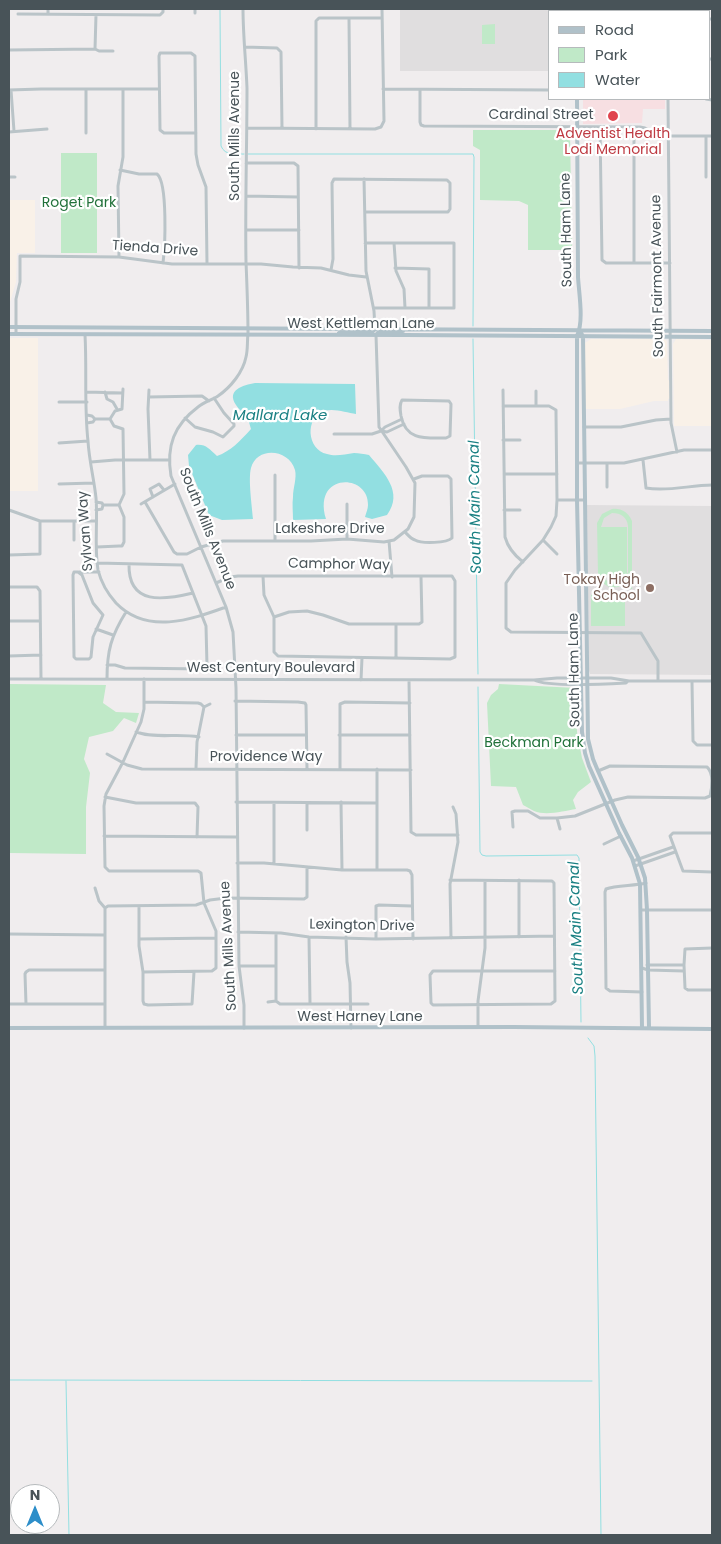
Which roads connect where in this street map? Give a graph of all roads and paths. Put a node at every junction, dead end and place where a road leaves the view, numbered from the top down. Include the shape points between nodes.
1 (48, 9) edge
2 (163, 9) edge
3 (243, 9) edge
4 (382, 9) edge
5 (18, 14) dead end
6 (48, 14) junction
7 (96, 15) junction
8 (349, 18) junction
9 (382, 18) junction
10 (245, 48) junction
11 (95, 49) junction
12 (9, 50) edge
13 (113, 50) dead end
14 (86, 89) junction
15 (123, 89) junction
16 (159, 89) junction
17 (383, 89) junction
18 (10, 90) edge
19 (420, 90) junction
20 (548, 90) edge
21 (577, 100) edge
22 (668, 100) edge
23 (577, 127) junction
24 (600, 127) junction
25 (634, 127) junction
26 (247, 128) junction
27 (282, 128) junction
28 (47, 129) dead end
29 (316, 129) junction
30 (350, 129) junction
31 (9, 132) edge
32 (14, 132) junction
33 (86, 133) dead end
34 (196, 133) junction
35 (668, 136) junction
36 (706, 136) junction
37 (712, 136) edge
38 (246, 163) junction
39 (120, 170) junction
40 (9, 177) edge
41 (15, 177) dead end
42 (706, 177) dead end
43 (364, 179) junction
44 (246, 196) junction
45 (298, 197) junction
46 (365, 212) junction
47 (246, 230) junction
48 (299, 230) junction
49 (365, 243) junction
50 (394, 243) junction
51 (119, 258) junction
52 (634, 262) junction
53 (163, 263) junction
54 (246, 263) junction
55 (670, 263) junction
56 (207, 264) junction
57 (299, 268) junction
58 (396, 268) junction
59 (331, 270) junction
60 (366, 277) junction
61 (374, 308) junction
62 (404, 308) junction
63 (430, 308) junction
64 (9, 327) edge
65 (16, 327) junction
66 (248, 328) junction
67 (375, 329) junction
68 (412, 329) junction
69 (580, 330) junction
70 (671, 331) junction
71 (712, 331) edge
72 (9, 334) edge
73 (16, 334) junction
74 (248, 334) junction
75 (337, 334) junction
76 (85, 335) junction
77 (376, 335) junction
78 (577, 336) junction
79 (583, 336) junction
80 (670, 337) junction
81 (712, 337) edge
82 (149, 390) dead end
83 (503, 390) dead end
84 (536, 391) dead end
85 (86, 392) junction
86 (105, 392) junction
87 (149, 397) junction
88 (214, 398) junction
89 (209, 401) junction
90 (59, 402) dead end
91 (87, 402) junction
92 (503, 406) junction
93 (536, 406) junction
94 (117, 409) junction
95 (87, 415) junction
96 (185, 418) junction
97 (95, 419) junction
98 (110, 419) junction
99 (402, 419) junction
100 (671, 419) junction
101 (87, 423) junction
102 (404, 424) junction
103 (584, 428) junction
104 (381, 431) junction
105 (334, 434) dead end
106 (503, 440) junction
107 (520, 440) dead end
108 (88, 441) junction
109 (59, 443) dead end
110 (712, 450) edge
111 (677, 452) junction
112 (123, 460) junction
113 (150, 460) junction
114 (169, 460) junction
115 (642, 460) junction
116 (91, 462) junction
117 (577, 463) junction
118 (584, 463) junction
119 (607, 463) junction
120 (504, 474) junction
121 (557, 474) junction
122 (275, 476) dead end
123 (414, 479) junction
124 (94, 483) junction
125 (59, 484) dead end
126 (175, 484) junction
127 (712, 485) edge
128 (607, 486) dead end
129 (164, 490) junction
130 (154, 497) junction
131 (557, 500) junction
132 (578, 500) junction
133 (584, 500) junction
134 (96, 502) junction
135 (145, 502) junction
136 (141, 504) dead end
137 (347, 504) dead end
138 (103, 505) junction
139 (119, 505) junction
140 (9, 510) edge
141 (96, 510) junction
142 (504, 510) junction
143 (520, 510) dead end
144 (40, 521) junction
145 (74, 521) junction
146 (96, 521) junction
147 (405, 532) junction
148 (347, 539) junction
149 (74, 540) dead end
150 (543, 540) junction
151 (275, 541) junction
152 (389, 541) junction
153 (97, 547) junction
154 (201, 547) junction
155 (557, 554) dead end
156 (9, 555) edge
157 (523, 562) junction
158 (98, 564) junction
159 (129, 564) junction
160 (79, 572) junction
161 (99, 572) junction
162 (263, 576) junction
163 (392, 577) junction
164 (422, 577) junction
165 (216, 583) junction
166 (9, 588) edge
167 (193, 592) junction
168 (226, 607) junction
169 (126, 612) junction
170 (202, 615) junction
171 (274, 617) junction
172 (9, 621) edge
173 (40, 621) junction
174 (396, 624) junction
175 (96, 629) junction
176 (580, 632) junction
177 (586, 632) junction
178 (113, 635) junction
179 (41, 655) junction
180 (9, 656) edge
181 (362, 658) junction
182 (396, 658) junction
183 (107, 665) junction
184 (581, 678) junction
185 (586, 678) junction
186 (9, 679) edge
187 (41, 679) junction
188 (108, 679) junction
189 (144, 679) junction
190 (234, 679) junction
191 (361, 680) junction
192 (409, 680) junction
193 (534, 680) junction
194 (629, 681) junction
195 (658, 681) junction
196 (692, 682) junction
197 (712, 682) edge
198 (581, 683) junction
199 (587, 684) junction
200 (235, 701) junction
201 (144, 702) junction
202 (410, 703) junction
203 (210, 704) dead end
204 (204, 707) junction
205 (136, 732) junction
206 (339, 734) junction
207 (236, 735) junction
208 (306, 735) junction
209 (410, 735) junction
210 (198, 737) junction
211 (712, 746) edge
212 (107, 754) dead end
213 (122, 762) junction
214 (196, 768) junction
215 (236, 769) junction
216 (307, 769) junction
217 (340, 769) junction
218 (377, 770) junction
219 (410, 770) junction
220 (598, 771) junction
221 (105, 797) junction
222 (612, 801) junction
223 (236, 802) junction
224 (341, 802) junction
225 (274, 803) junction
226 (307, 803) junction
227 (376, 803) junction
228 (606, 804) junction
229 (453, 807) dead end
230 (558, 818) junction
231 (513, 826) dead end
232 (560, 829) dead end
233 (307, 830) dead end
234 (712, 833) edge
235 (458, 835) junction
236 (104, 836) junction
237 (236, 836) junction
238 (621, 836) junction
239 (198, 837) junction
240 (604, 844) dead end
241 (673, 847) junction
242 (675, 852) junction
243 (640, 862) junction
244 (237, 863) junction
245 (274, 864) junction
246 (634, 864) junction
247 (307, 867) junction
248 (342, 870) junction
249 (377, 870) junction
250 (712, 872) edge
251 (450, 880) junction
252 (519, 880) junction
253 (485, 881) junction
254 (646, 883) junction
255 (640, 884) junction
256 (95, 888) dead end
257 (238, 898) junction
258 (204, 903) junction
259 (139, 906) junction
260 (412, 906) junction
261 (105, 908) junction
262 (642, 910) junction
263 (648, 910) junction
264 (712, 910) edge
265 (238, 932) junction
266 (276, 933) junction
267 (9, 934) edge
268 (104, 935) junction
269 (309, 936) junction
270 (554, 936) junction
271 (346, 937) junction
272 (519, 937) junction
273 (216, 938) junction
274 (451, 938) junction
275 (485, 938) junction
276 (139, 939) junction
277 (376, 939) junction
278 (413, 939) junction
279 (712, 948) edge
280 (648, 965) junction
281 (239, 966) junction
282 (276, 966) junction
283 (684, 966) junction
284 (642, 968) junction
285 (105, 970) junction
286 (648, 970) junction
287 (555, 971) junction
288 (684, 971) junction
289 (143, 972) junction
290 (194, 972) junction
291 (483, 972) junction
292 (712, 990) edge
293 (642, 992) junction
294 (276, 1001) junction
295 (268, 1002) dead end
296 (9, 1004) edge
297 (26, 1004) junction
298 (105, 1004) junction
299 (310, 1004) junction
300 (350, 1004) junction
301 (368, 1004) dead end
302 (478, 1005) junction
303 (105, 1027) junction
304 (478, 1027) junction
305 (9, 1028) edge
306 (244, 1028) junction
307 (351, 1028) junction
308 (642, 1028) junction
309 (649, 1028) junction
310 (712, 1029) edge

1 - 6 street
2 - 7 street via 162,14 151,15
3 - 10 street, South Mills Avenue
4 - 9 street
5 - 6 street
6 - 7 street
7 - 11 street
8 - 9 street
8 - 29 street via 317,19 315,25
8 - 30 street
9 - 17 street
10 - 26 street, South Mills Avenue
10 - 27 street via 277,48 282,52
11 - 12 street
11 - 13 street
14 - 15 street
14 - 18 street
14 - 33 street
15 - 16 street
15 - 39 street
16 - 34 street via 161,131
16 - 34 street via 160,54 194,54
17 - 19 street
17 - 30 street via 383,125
18 - 32 street
19 - 20 street
19 - 23 street, Cardinal Street via 420,122 423,126
21 - 23 main road, South Ham Lane
22 - 35 street, South Fairmont Avenue
23 - 24 street, Cardinal Street
23 - 69 main road, South Ham Lane
24 - 25 street, Cardinal Street
24 - 52 street via 601,259 606,263
25 - 35 street, Cardinal Street
25 - 52 street
26 - 27 street
26 - 38 street, South Mills Avenue
27 - 29 street
28 - 32 street
29 - 30 street
31 - 32 street
34 - 56 street via 196,160 206,187
35 - 36 street, Cardinal Street
35 - 55 street, South Fairmont Avenue
36 - 37 street, Cardinal Street
36 - 42 street
38 - 44 street, South Mills Avenue
38 - 45 street via 294,163 297,165
39 - 51 street
39 - 53 street via 160,176 164,195
40 - 41 street
43 - 46 street
43 - 46 street via 450,181 448,212
43 - 59 street via 333,180
44 - 45 street
44 - 47 street, South Mills Avenue
45 - 48 street
46 - 49 street
47 - 48 street
47 - 54 street, South Mills Avenue
48 - 57 street
49 - 50 street
49 - 60 street
50 - 58 street
50 - 63 street via 454,243 454,308
51 - 53 street, Tienda Drive
51 - 65 street, Tienda Drive via 20,256
52 - 55 street
53 - 56 street, Tienda Drive
54 - 56 street, Tienda Drive
54 - 57 street, Tienda Drive
54 - 66 street, South Mills Avenue
55 - 70 street, South Fairmont Avenue
57 - 59 street, Tienda Drive
58 - 62 street via 404,292
58 - 63 street via 429,269
59 - 60 street, Tienda Drive
60 - 61 street
61 - 62 street
61 - 67 street
62 - 63 street
64 - 65 main road, West Kettleman Lane
65 - 66 main road, West Kettleman Lane
65 - 73 street, Tienda Drive
66 - 67 main road, West Kettleman Lane
66 - 74 street, South Mills Avenue
67 - 68 main road, West Kettleman Lane
67 - 75 main road
68 - 69 main road, West Kettleman Lane
68 - 77 main road
69 - 70 main road, West Kettleman Lane
69 - 78 main road, South Ham Lane
69 - 79 main road, South Ham Lane
70 - 71 main road, West Kettleman Lane
70 - 80 street, South Fairmont Avenue
72 - 73 main road, West Kettleman Lane
73 - 76 main road, West Kettleman Lane
74 - 75 main road, West Kettleman Lane
74 - 76 main road, West Kettleman Lane
74 - 88 street, South Mills Avenue via 241,371 231,386
75 - 77 main road, West Kettleman Lane
76 - 85 street, Sylvan Way
77 - 78 main road, West Kettleman Lane
77 - 104 street
78 - 79 main road, West Kettleman Lane
78 - 117 main road, South Ham Lane
79 - 80 main road, West Kettleman Lane
79 - 103 main road, South Ham Lane
80 - 81 main road, West Kettleman Lane
80 - 100 street, South Fairmont Avenue
82 - 87 street
83 - 92 street
84 - 93 street
85 - 86 street
85 - 91 street, Sylvan Way
86 - 94 street
86 - 94 street via 122,391 122,409
87 - 89 street via 202,396
87 - 113 street
88 - 89 street, South Mills Avenue
88 - 96 street via 234,424 223,437 195,427
89 - 96 street, South Mills Avenue
90 - 91 street
91 - 95 street, Sylvan Way
92 - 93 street
92 - 106 street
93 - 121 street via 551,406 556,410
94 - 98 street
95 - 97 street
95 - 101 street, Sylvan Way
96 - 114 street, South Mills Avenue via 172,440
97 - 98 street
97 - 101 street
98 - 112 street via 114,426 122,429
99 - 102 street
99 - 102 street via 402,400 450,402 451,431 448,438 416,437
99 - 104 street
100 - 103 street via 621,428
100 - 111 street, South Fairmont Avenue
101 - 108 street, Sylvan Way
102 - 104 street via 387,432
103 - 118 main road, South Ham Lane
104 - 105 street
104 - 123 street
106 - 107 street
106 - 120 street
108 - 109 street
108 - 116 street, Sylvan Way
110 - 111 street
111 - 115 street
112 - 113 street
112 - 116 street
112 - 139 street via 124,494
113 - 114 street
114 - 126 street, South Mills Avenue
115 - 119 street
115 - 127 street via 646,488
116 - 124 street, Sylvan Way
117 - 118 street
117 - 132 main road, South Ham Lane
118 - 119 street
118 - 133 main road, South Ham Lane
119 - 128 street
120 - 121 street
120 - 142 street
121 - 131 street
122 - 151 street
123 - 147 street, Lakeshore Drive via 414,517
123 - 147 street via 448,476 451,479 452,538 446,542 418,542
124 - 125 street
124 - 134 street, Sylvan Way
126 - 129 street
126 - 154 street, South Mills Avenue
129 - 130 street
129 - 130 street via 159,484 150,489
130 - 135 street
131 - 132 street
131 - 150 street via 554,522
132 - 133 street
132 - 176 main road, South Ham Lane
133 - 177 main road, South Ham Lane
134 - 138 street
134 - 141 street, Sylvan Way
135 - 136 street
135 - 154 street, Lakeshore Drive via 176,554 187,554
137 - 148 street
138 - 139 street
138 - 141 street via 102,509
139 - 153 street via 124,517 123,545
140 - 144 street
141 - 146 street, Sylvan Way
142 - 143 street
142 - 157 street via 506,542
144 - 145 street
144 - 156 street via 40,554
145 - 146 street
145 - 149 street
146 - 153 street, Sylvan Way
147 - 152 street, Lakeshore Drive
148 - 151 street, Lakeshore Drive
148 - 152 street, Lakeshore Drive
150 - 155 street
150 - 157 street
151 - 154 street, Lakeshore Drive via 223,541
152 - 163 street
153 - 158 street, Sylvan Way
154 - 165 street, South Mills Avenue
157 - 176 street via 505,588 507,631
158 - 159 street
158 - 161 street, Sylvan Way
159 - 167 street via 182,565
159 - 167 street via 129,577 134,588 148,596 169,598
160 - 161 street
160 - 175 street via 93,603 103,615
160 - 175 street via 73,575 74,658 91,657
161 - 169 street, Sylvan Way via 112,598
162 - 163 street, Camphor Way
162 - 165 street, Camphor Way via 230,577
162 - 171 street via 264,595
163 - 164 street, Camphor Way
164 - 174 street via 422,622
164 - 182 street, Camphor Way via 454,578 456,653 450,659
165 - 168 street, South Mills Avenue
166 - 173 street via 38,589
167 - 170 street
168 - 170 street, Sylvan Way
168 - 190 street, South Mills Avenue via 234,632
169 - 170 street, Sylvan Way via 159,623
169 - 178 street
170 - 183 street via 207,630 205,669
171 - 174 street via 307,611 349,624
171 - 181 street via 274,653 278,656
172 - 173 street
173 - 179 street
174 - 182 street
175 - 178 street
176 - 177 street
176 - 184 main road, South Ham Lane
177 - 185 main road, South Ham Lane
177 - 195 street via 641,633 658,661
178 - 183 street
179 - 180 street
179 - 187 street
181 - 182 street
181 - 191 street
183 - 188 street
184 - 185 street, West Century Boulevard
184 - 193 street, West Century Boulevard
184 - 198 main road, South Ham Lane
185 - 194 street, West Century Boulevard
185 - 199 main road, South Ham Lane
186 - 187 street, West Century Boulevard
187 - 188 street, West Century Boulevard
188 - 189 street, West Century Boulevard
189 - 190 street, West Century Boulevard
189 - 201 street
190 - 191 street, West Century Boulevard
190 - 200 street, South Mills Avenue
191 - 192 street, West Century Boulevard
192 - 193 street, West Century Boulevard
192 - 202 street
193 - 198 street, West Century Boulevard
194 - 195 street, West Century Boulevard
194 - 199 street, West Century Boulevard
195 - 196 street, West Century Boulevard
196 - 197 street, West Century Boulevard
196 - 211 street via 693,741 697,745
198 - 199 street, West Century Boulevard
198 - 228 main road, South Ham Lane via 582,740 589,766
199 - 220 main road, South Ham Lane via 588,738
200 - 207 street, South Mills Avenue
200 - 208 street via 304,703
201 - 204 street via 198,703
201 - 205 street via 143,716
202 - 206 street via 342,703
202 - 209 street
203 - 204 street
204 - 210 street
205 - 210 street
205 - 213 street
206 - 209 street
206 - 217 street
207 - 208 street
207 - 215 street, South Mills Avenue
208 - 216 street
209 - 219 street
210 - 214 street
212 - 213 street, Providence Way
213 - 214 street, Providence Way via 142,769
213 - 221 street
214 - 215 street, Providence Way
215 - 216 street, Providence Way
215 - 223 street, South Mills Avenue
216 - 217 street, Providence Way
217 - 218 street, Providence Way
218 - 219 street, Providence Way
218 - 227 street
219 - 235 street via 413,834
220 - 222 main road, South Ham Lane
220 - 222 street via 610,766 707,767 711,770 711,793 707,798 628,797
221 - 236 street
221 - 239 street via 136,804 195,803
222 - 228 street
222 - 243 main road, South Ham Lane
223 - 225 street
223 - 237 street, South Mills Avenue
224 - 226 street
224 - 227 street
224 - 248 street
225 - 226 street
225 - 245 street
226 - 233 street
227 - 249 street
228 - 230 street via 575,816
228 - 238 main road, South Ham Lane
229 - 235 street
230 - 231 street via 540,818 528,811 515,810 512,812
230 - 232 street
234 - 241 street via 669,833
235 - 251 street
236 - 239 street
236 - 258 street via 106,870 198,872 202,875
237 - 239 street
237 - 244 street, South Mills Avenue
238 - 240 street
238 - 246 main road, South Ham Lane
241 - 242 street
241 - 243 street
242 - 243 street
242 - 250 street via 684,871
243 - 246 street
243 - 254 main road, South Ham Lane
244 - 245 street
244 - 257 street, South Mills Avenue
245 - 247 street
246 - 255 main road, South Ham Lane
247 - 248 street
247 - 257 street via 307,897 304,899
248 - 249 street
249 - 260 street via 410,871
251 - 253 street
251 - 274 street
252 - 253 street
252 - 270 street via 554,883
252 - 272 street
253 - 275 street
254 - 255 street
254 - 263 main road, South Ham Lane
255 - 262 main road, South Ham Lane
255 - 293 street via 605,890 605,984 610,991
256 - 261 street
257 - 258 street
257 - 265 street, South Mills Avenue
258 - 259 street
258 - 273 street
259 - 261 street
259 - 276 street
260 - 277 street via 376,906
260 - 278 street
261 - 268 street
262 - 263 street
262 - 284 main road, South Ham Lane
263 - 264 street
263 - 280 main road, South Ham Lane
265 - 266 street, Lexington Drive
265 - 281 street, South Mills Avenue
266 - 269 street, Lexington Drive
266 - 282 street
267 - 268 street
268 - 285 street
269 - 271 street, Lexington Drive
269 - 299 street
270 - 272 street, Lexington Drive
270 - 287 street
271 - 277 street, Lexington Drive
271 - 300 street
272 - 275 street, Lexington Drive
273 - 276 street
273 - 290 street via 215,970
274 - 275 street, Lexington Drive
274 - 278 street, Lexington Drive
275 - 291 street
276 - 289 street
277 - 278 street, Lexington Drive
279 - 283 street via 685,949
280 - 283 street
280 - 284 street
280 - 286 main road, South Ham Lane
281 - 282 street
281 - 306 street, South Mills Avenue
282 - 294 street
283 - 288 street
284 - 286 street
284 - 293 main road, South Ham Lane
285 - 297 street via 29,970 25,974
285 - 298 street
286 - 288 street
286 - 309 main road, South Ham Lane
287 - 291 street
287 - 302 street via 554,1004
288 - 292 street via 685,988
289 - 290 street
289 - 290 street via 144,1004 155,1005 192,1004
291 - 302 street
291 - 302 street via 433,971 430,975 430,1002 433,1005
293 - 308 main road, South Ham Lane
294 - 295 street
294 - 299 street via 280,1004
296 - 297 street
297 - 298 street
298 - 303 street
299 - 300 street
300 - 301 street
300 - 307 street
302 - 304 street
303 - 305 main road, West Harney Lane
303 - 306 main road, West Harney Lane
304 - 307 main road, West Harney Lane
304 - 308 main road, West Harney Lane
306 - 307 main road, West Harney Lane
308 - 309 main road, West Harney Lane
309 - 310 main road, West Harney Lane

